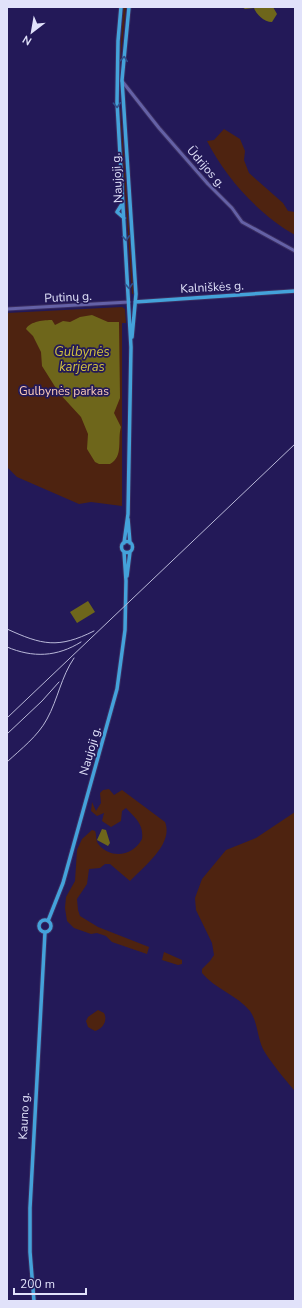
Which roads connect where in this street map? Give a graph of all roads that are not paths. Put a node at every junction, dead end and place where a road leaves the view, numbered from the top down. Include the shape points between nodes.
1 (121, 7) edge
2 (129, 7) edge
3 (116, 80) junction
4 (122, 80) junction
5 (123, 203) junction
6 (124, 218) junction
7 (295, 251) edge
8 (295, 291) edge
9 (130, 302) junction
10 (136, 302) junction
11 (7, 310) edge
12 (131, 347) junction
13 (128, 514) junction
14 (124, 543) junction
15 (130, 543) junction
16 (124, 552) junction
17 (130, 552) junction
18 (126, 581) junction
19 (48, 921) junction
20 (45, 932) junction
21 (34, 1301) edge

1 - 3 main road, Naujoji g.
4 -> 2 main road, Naujoji g.
3 - 4 main road
3 -> 5 main road, Naujoji g.
4 - 7 main road, Ūdrijos g. via 159,128 242,222
4 - 10 main road, Naujoji g.
5 - 6 main road, Naujoji g.
5 - 6 main road via 117,212
6 -> 9 main road, Naujoji g.
8 - 10 main road, Kalniškės g.
9 - 10 main road, Kalniškės g.
9 - 11 main road, Putinų g.
9 - 12 main road, Naujoji g.
10 - 12 main road, Naujoji g.
12 - 13 main road, Naujoji g.
13 - 14 main road, Naujoji g.
13 - 15 main road, Naujoji g.
14 - 15 main road
14 - 16 main road via 121,548
15 - 17 main road
16 - 17 main road
16 - 18 main road, Naujoji g.
17 - 18 main road, Naujoji g.
18 - 19 main road, Naujoji g. via 125,630 117,689 63,882
19 - 20 main road via 50,930
19 - 20 main road via 42,921 39,925
20 - 21 main road, Kauno g. via 30,1208

